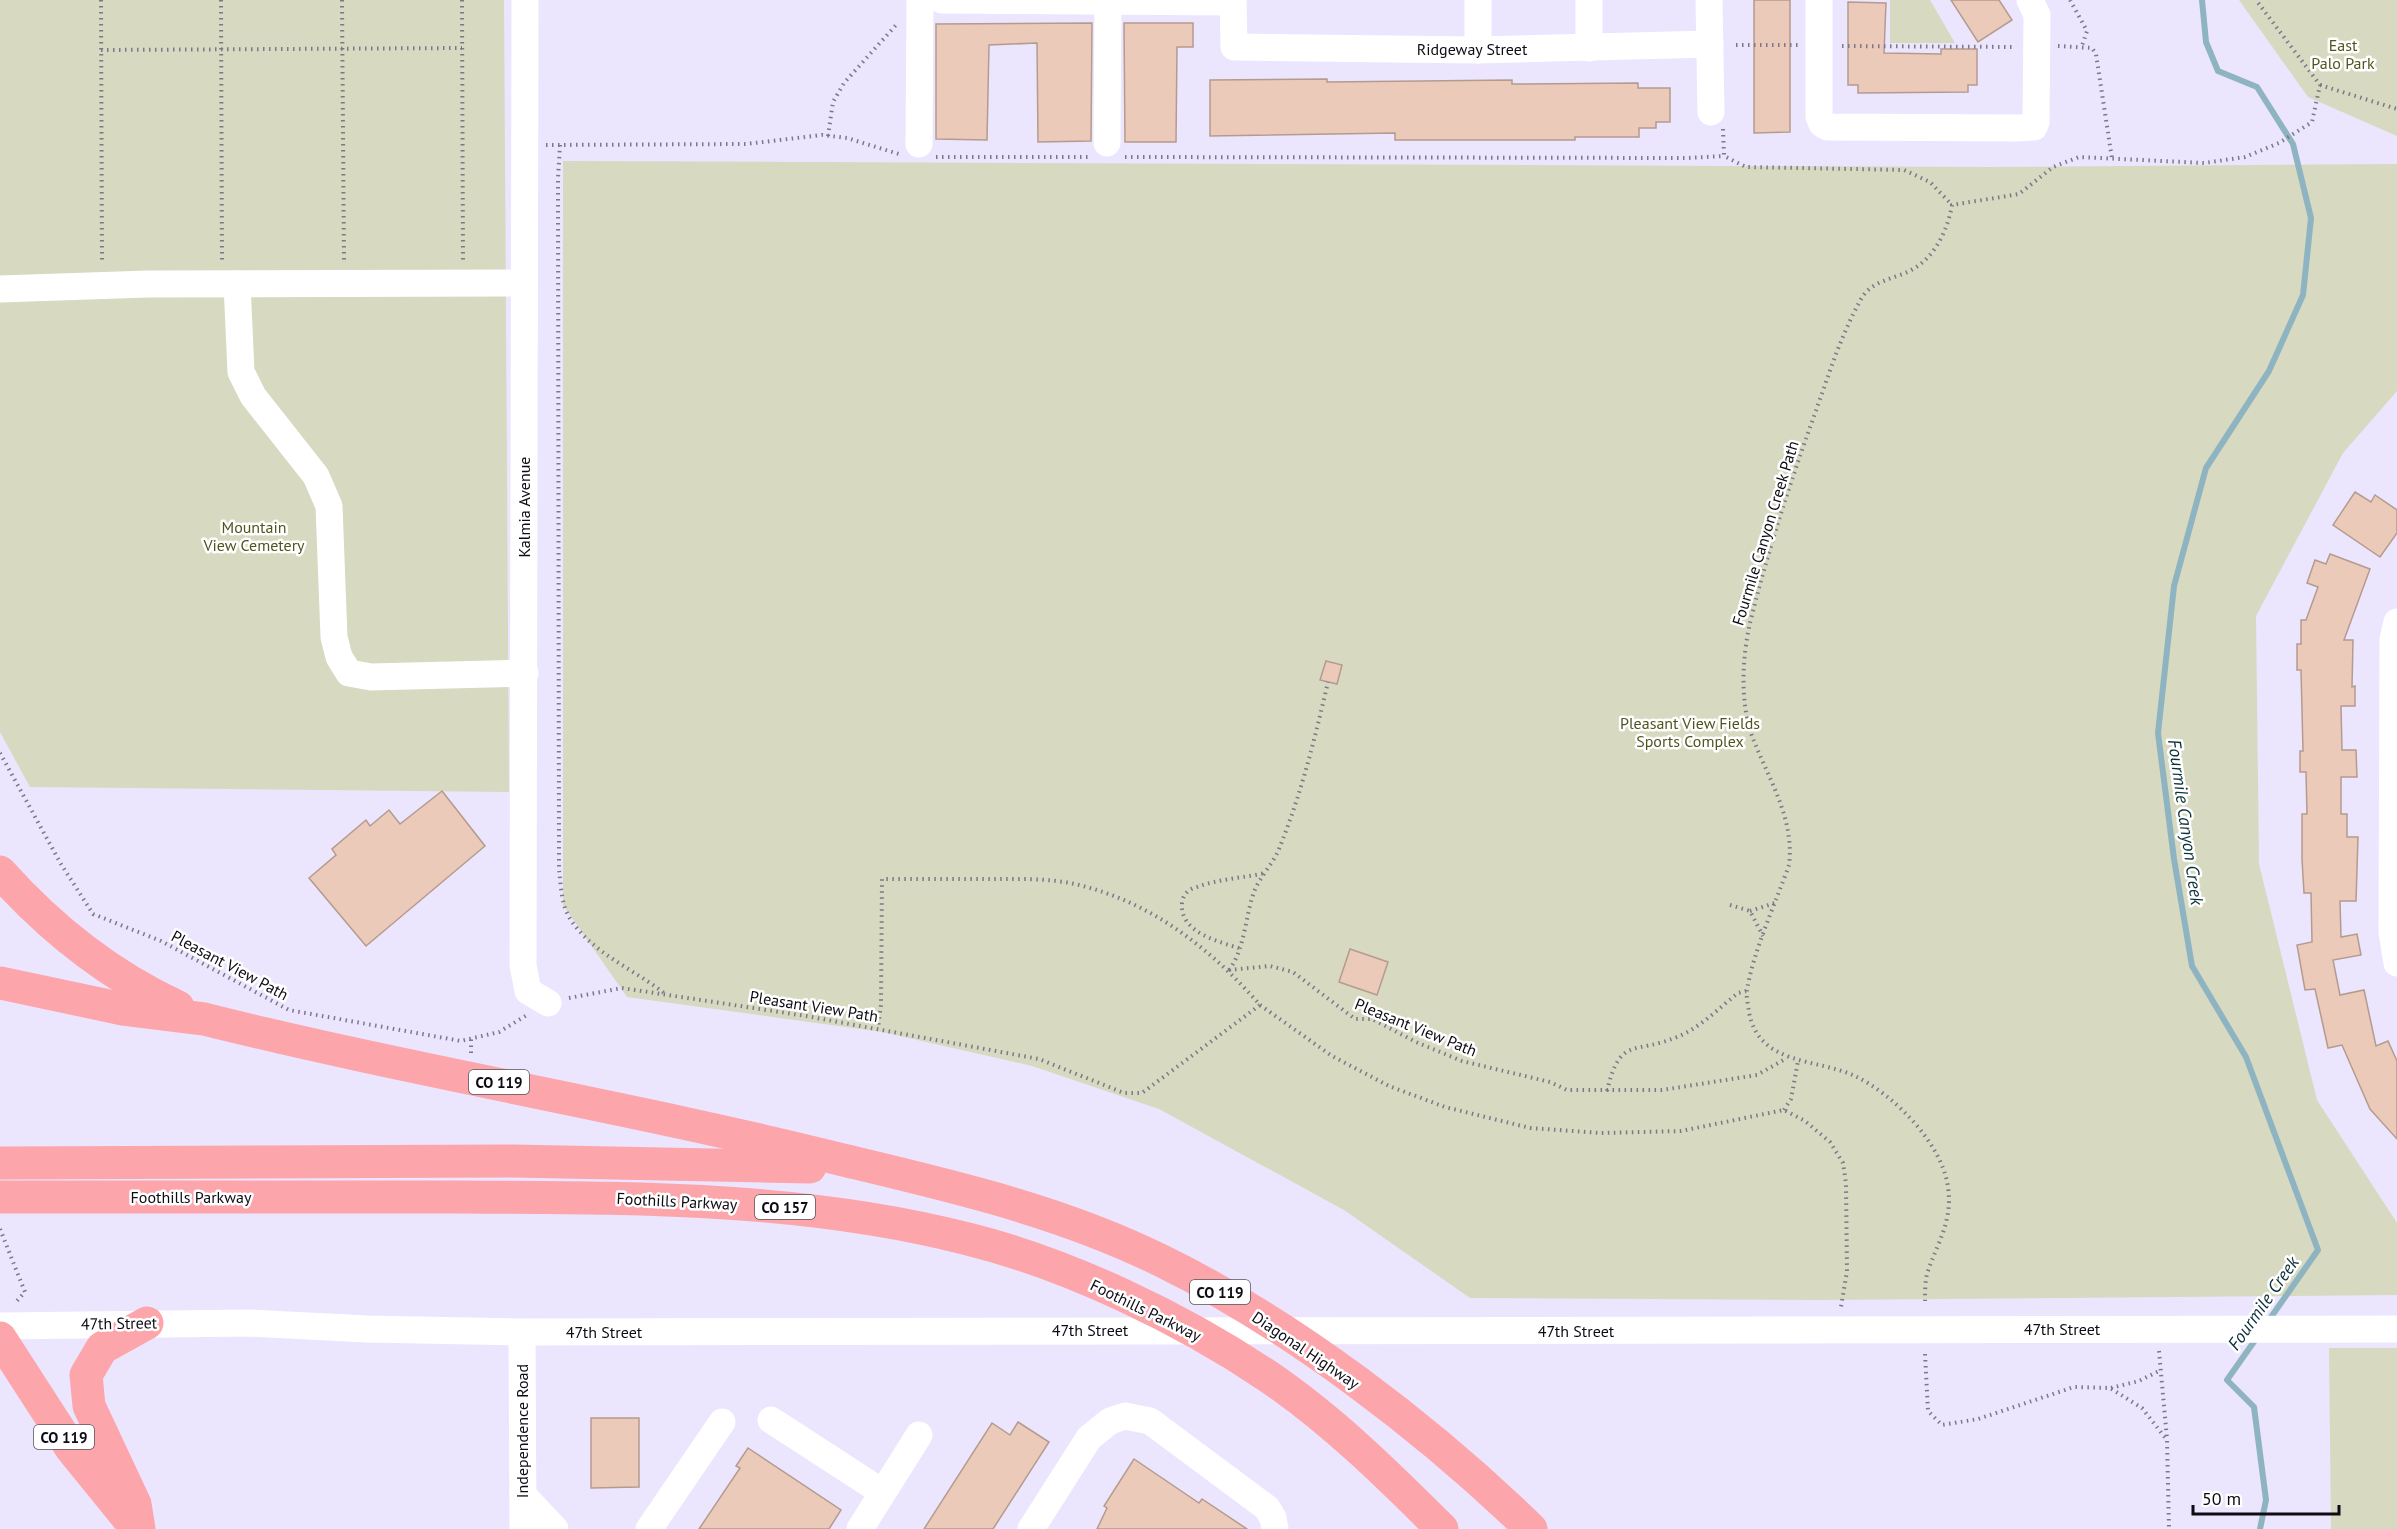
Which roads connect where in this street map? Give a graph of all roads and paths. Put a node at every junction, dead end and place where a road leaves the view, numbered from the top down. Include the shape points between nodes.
1 (101, 0) edge
2 (221, 0) edge
3 (342, 0) edge
4 (462, 0) edge
5 (525, 0) edge
6 (1478, 0) edge
7 (1589, 0) edge
8 (1709, 0) edge
9 (1819, 0) edge
10 (2030, 0) edge
11 (2070, 0) edge
12 (2256, 0) edge
13 (1091, 1) edge
14 (1233, 1) edge
15 (927, 4) edge
16 (1723, 45) junction
17 (1819, 45) junction
18 (2037, 46) junction
19 (2082, 46) junction
20 (462, 48) junction
21 (1589, 48) junction
22 (221, 49) junction
23 (342, 49) junction
24 (101, 50) junction
25 (1478, 50) junction
26 (2320, 85) junction
27 (2397, 109) edge
28 (1711, 112) joint
29 (828, 136) dead end
30 (1107, 143) dead end
31 (919, 144) dead end
32 (561, 145) dead end
33 (2112, 159) junction
34 (1952, 205) junction
35 (464, 283) junction
36 (524, 283) junction
37 (229, 284) junction
38 (345, 284) junction
39 (102, 286) junction
40 (0, 289) edge
41 (2397, 622) edge
42 (525, 673) junction
43 (1328, 682) dead end
44 (0, 753) edge
45 (2395, 771) edge
46 (0, 872) edge
47 (1266, 872) junction
48 (1776, 902) junction
49 (1730, 905) dead end
50 (1750, 911) junction
51 (1764, 937) junction
52 (1239, 948) junction
53 (2397, 963) edge
54 (1229, 970) junction
55 (0, 983) edge
56 (1746, 991) junction
57 (665, 995) junction
58 (548, 1003) junction
59 (1260, 1005) junction
60 (204, 1019) junction
61 (878, 1028) junction
62 (1788, 1058) junction
63 (1798, 1061) junction
64 (1607, 1091) junction
65 (1784, 1110) junction
66 (12, 1163) edge
67 (914, 1177) junction
68 (0, 1197) edge
69 (0, 1229) edge
70 (1925, 1301) dead end
71 (6, 1315) edge
72 (147, 1323) junction
73 (2156, 1328) junction
74 (2397, 1329) edge
75 (1838, 1330) junction
76 (522, 1332) junction
77 (0, 1338) edge
78 (1925, 1354) dead end
79 (2160, 1370) junction
80 (2110, 1388) junction
81 (771, 1420) dead end
82 (722, 1422) dead end
83 (919, 1435) dead end
84 (2167, 1440) junction
85 (882, 1492) junction
86 (523, 1495) junction
87 (138, 1529) edge
88 (523, 1529) edge
89 (555, 1529) edge
90 (649, 1529) edge
91 (860, 1529) edge
92 (1031, 1529) edge
93 (1275, 1529) edge
94 (1442, 1529) edge
95 (1531, 1529) edge
96 (2169, 1529) edge

1 - 24 path
2 - 22 path
3 - 23 path
4 - 20 path
5 - 36 street, Kalmia Avenue
6 - 25 street
7 - 21 street
8 - 16 street
9 - 17 street
10 - 18 street via 2037,15
11 - 19 path via 2087,31
12 - 26 path
13 - 14 street
13 - 15 street
13 - 30 street
14 - 25 street, Ridgeway Street via 1234,47
15 - 29 path via 899,22 844,83 833,102
15 - 31 street
16 - 17 path
16 - 21 street, Ridgeway Street
16 - 28 street
17 - 18 path
17 - 18 street via 1819,117 1827,127 2018,128 2034,127 2036,122
18 - 19 path
19 - 33 path via 2092,48 2100,63
20 - 23 path
20 - 35 path
21 - 25 street, Ridgeway Street
22 - 23 path
22 - 24 path
22 - 37 path
23 - 38 path
24 - 39 path
26 - 27 path
26 - 33 path via 2312,122 2245,157 2204,163
28 - 34 path via 1723,119 1724,156 1746,167 1904,170 1930,182
32 - 57 path via 558,190 561,894 568,915 594,946
33 - 34 path via 2079,157 2053,167 2019,194
34 - 48 path, Fourmile Canyon Creek Path via 1947,227 1929,256 1915,268 1879,282 1861,299 1787,493 1750,624 1744,680 1747,717 1786,817 1792,845
35 - 36 street
35 - 38 street
36 - 42 street, Kalmia Avenue
37 - 38 street
37 - 39 street
37 - 42 street via 241,372 252,396 316,476 328,506 334,637 348,673 371,677
39 - 40 street
41 - 45 street via 2393,639
42 - 58 street, Kalmia Avenue via 523,966 528,991
43 - 47 path via 1299,792 1279,849
44 - 58 path, Pleasant View Path via 93,914 161,941 289,1010 461,1041 499,1032
45 - 53 street via 2392,932
46 - 60 highway, CO 119 via 89,956 144,991
47 - 52 path via 1255,889
47 - 52 path via 1195,887 1185,894 1182,911 1193,927 1215,941
48 - 50 path
48 - 51 path, Fourmile Canyon Creek Path
49 - 50 path
50 - 51 path
51 - 56 path, Fourmile Canyon Creek Path
52 - 54 path
54 - 59 path
54 - 61 path via 1162,918 1078,884 1038,879 882,879
54 - 64 path, Pleasant View Path via 1270,966 1293,972 1356,1019 1372,1019 1462,1061 1567,1089
55 - 60 highway via 123,1009
56 - 62 path, Fourmile Canyon Creek Path via 1757,1033 1765,1044
56 - 64 path via 1677,1037 1630,1050 1617,1059
57 - 58 path, Pleasant View Path via 622,988
57 - 61 path, Pleasant View Path
59 - 61 path, Pleasant View Path via 1142,1093 1124,1094 1038,1059
59 - 65 path via 1332,1056 1389,1086 1445,1107 1530,1128 1601,1133 1681,1131
60 - 67 highway, CO 119 via 750,1137
62 - 63 path, Fourmile Canyon Creek Path
62 - 64 path, Pleasant View Path via 1757,1075 1662,1090
63 - 65 path via 1791,1099
63 - 70 path, Fourmile Canyon Creek Path via 1854,1076 1895,1101 1932,1145 1948,1186 1948,1222 1926,1276
65 - 75 path via 1830,1142 1843,1163 1847,1272
66 - 67 highway via 755,1164
67 - 95 highway, Diagonal Highway / CO 119 via 1038,1211 1101,1234 1213,1288 1345,1373 1486,1486
68 - 94 highway, Foothills Parkway / CO 157 via 588,1198 712,1202 812,1210 972,1239 1088,1281 1150,1309 1269,1377 1351,1442
69 - 71 path via 25,1292
71 - 72 street, 47th Street
72 - 76 street, 47th Street
72 - 87 highway via 102,1347 86,1376 89,1406 135,1504
73 - 74 street, 47th Street
73 - 75 street, 47th Street
73 - 79 path
75 - 76 street, 47th Street
76 - 86 street, Independence Road
77 - 87 highway, CO 119 via 70,1448
78 - 80 path via 1928,1411 1942,1425 1978,1419 2074,1387
79 - 80 path via 2139,1381
79 - 84 path
80 - 84 path via 2142,1408
81 - 85 street
82 - 90 street
83 - 85 street
84 - 96 path
85 - 91 street
86 - 88 street, Independence Road
86 - 89 street
92 - 93 street via 1089,1438 1110,1421 1125,1416 1150,1421 1267,1508

